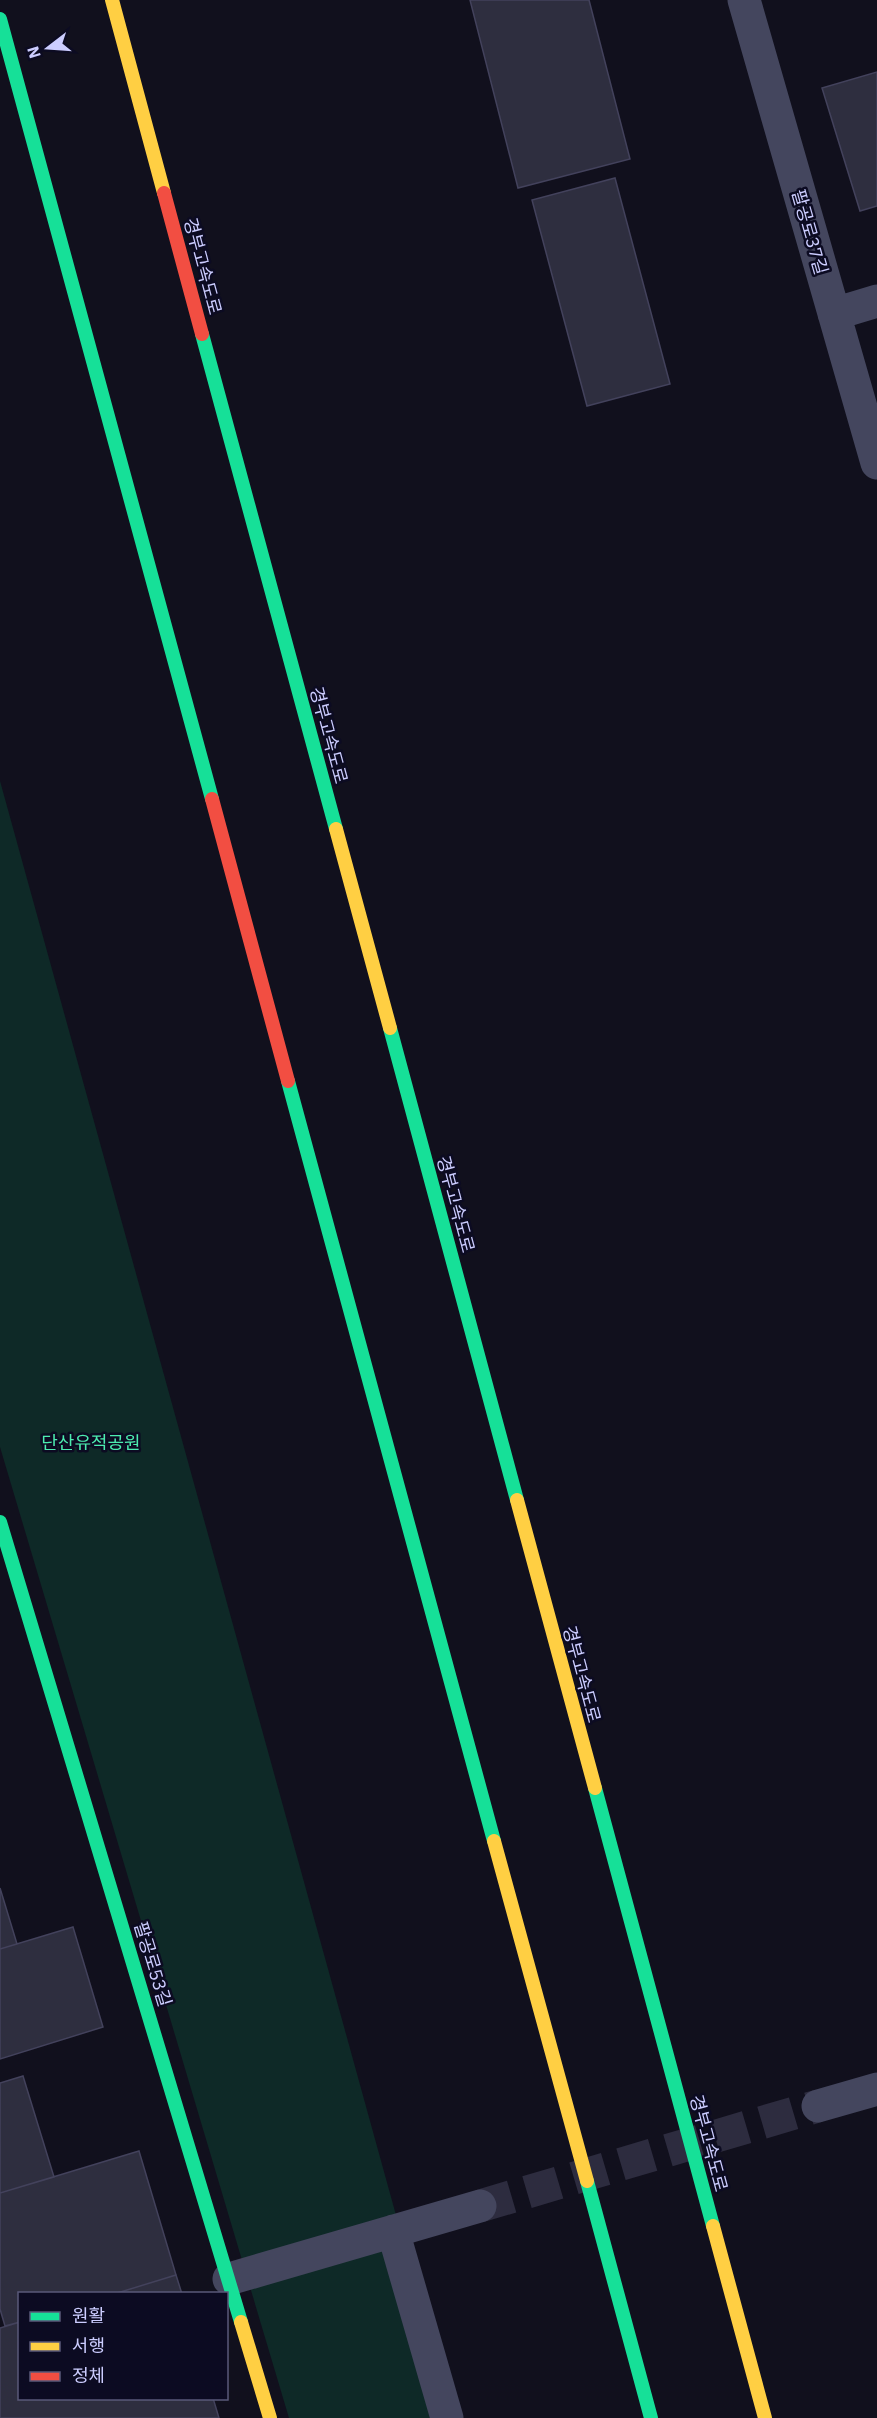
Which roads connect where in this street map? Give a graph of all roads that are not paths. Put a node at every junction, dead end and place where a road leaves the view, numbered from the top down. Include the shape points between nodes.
1 (112, 0) edge
2 (744, 0) edge
3 (0, 19) edge
4 (877, 301) edge
5 (834, 314) junction
6 (877, 463) edge
7 (0, 1522) edge
8 (877, 2089) edge
9 (818, 2106) tunnel mouth
10 (480, 2205) tunnel mouth
11 (393, 2231) junction
12 (229, 2279) junction
13 (270, 2418) edge
14 (447, 2418) edge
15 (651, 2418) edge
16 (765, 2418) edge

1 - 16 main road, 경부고속도로
2 - 5 street, 팔공로37길
3 - 15 main road
4 - 5 street
5 - 6 street, 팔공로37길
7 - 12 main road, 팔공로53길
8 - 9 street
10 - 11 street
11 - 12 street
11 - 14 street
12 - 13 main road, 팔공로53길

